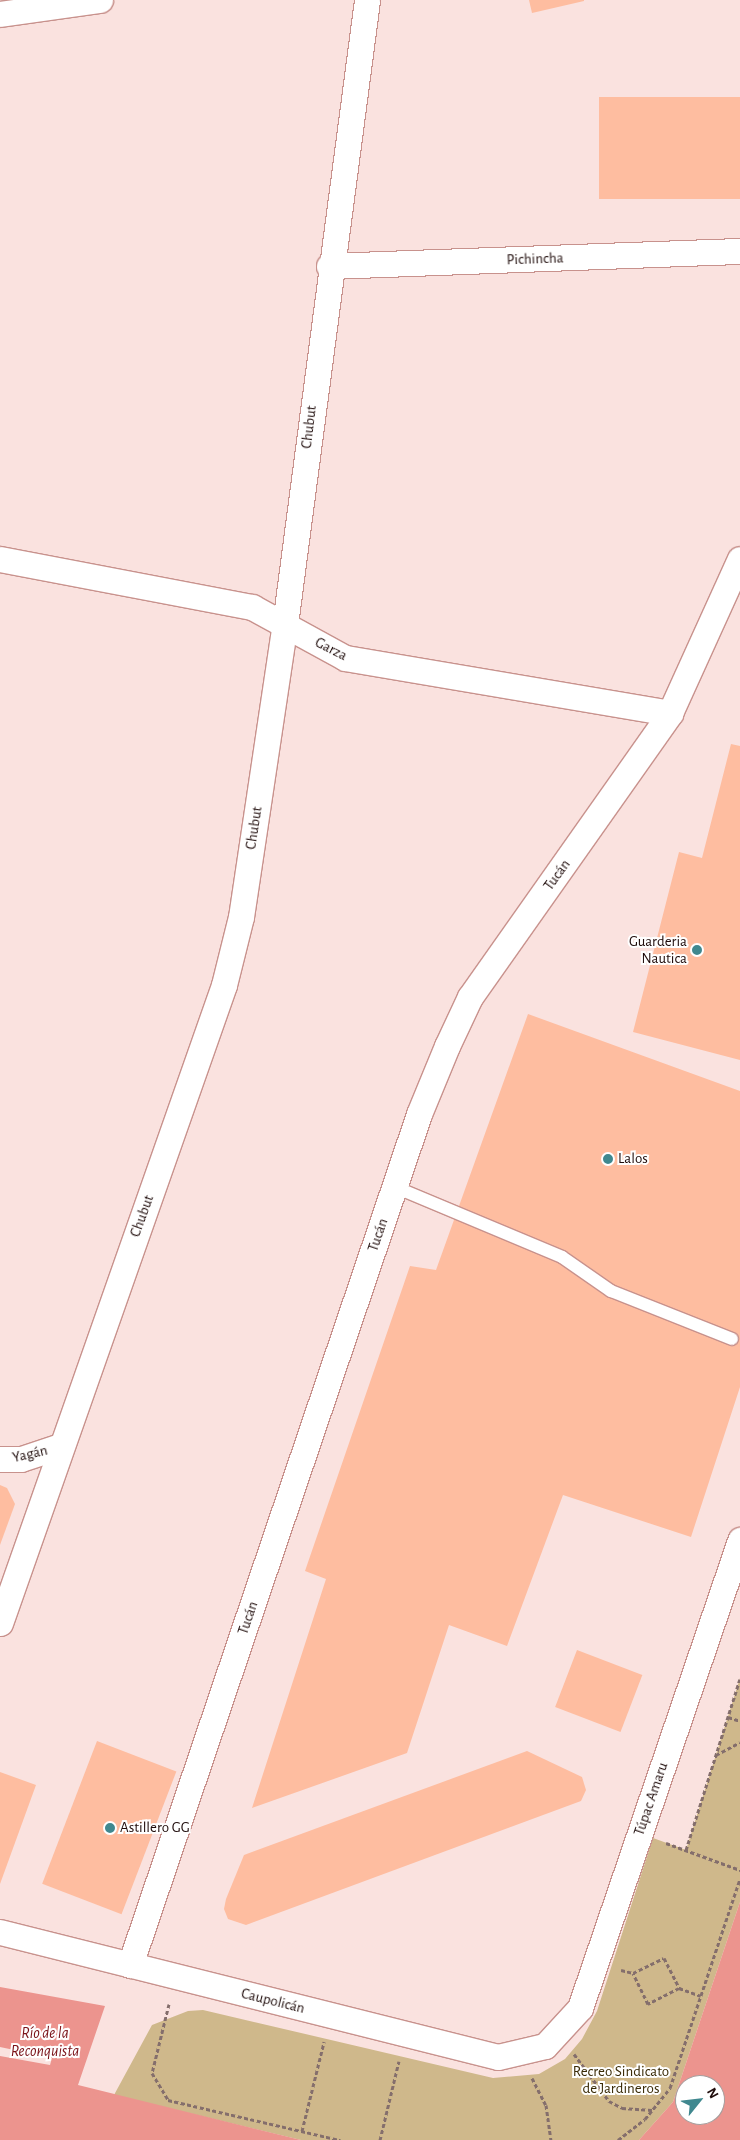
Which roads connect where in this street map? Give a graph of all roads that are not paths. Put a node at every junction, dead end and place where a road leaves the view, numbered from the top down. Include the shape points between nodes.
1 (100, 0) edge
2 (367, 0) edge
3 (0, 14) edge
4 (740, 251) edge
5 (329, 266) junction
6 (0, 559) edge
7 (740, 560) edge
8 (285, 624) junction
9 (670, 713) junction
10 (395, 1187) junction
11 (732, 1339) dead end
12 (60, 1446) junction
13 (0, 1459) edge
14 (740, 1540) edge
15 (0, 1623) edge
16 (0, 1932) edge
17 (130, 1965) junction
18 (554, 2039) joint

1 - 3 street
2 - 5 street, Chubut
4 - 5 street, Pichincha
5 - 8 street, Chubut
6 - 8 street, Garza via 252,607
7 - 9 street, Tucán
8 - 9 street, Garza via 345,658
8 - 12 street, Chubut via 241,917 224,985
9 - 10 street, Tucán via 470,997 419,1114
10 - 11 lane via 562,1257 611,1291
10 - 17 street, Tucán
12 - 13 street, Yagán via 21,1459
12 - 15 street, Chubut
14 - 18 street, Túpac Amaru via 580,2008
16 - 17 street, Caupolicán
17 - 18 street, Caupolicán via 498,2057 520,2055

